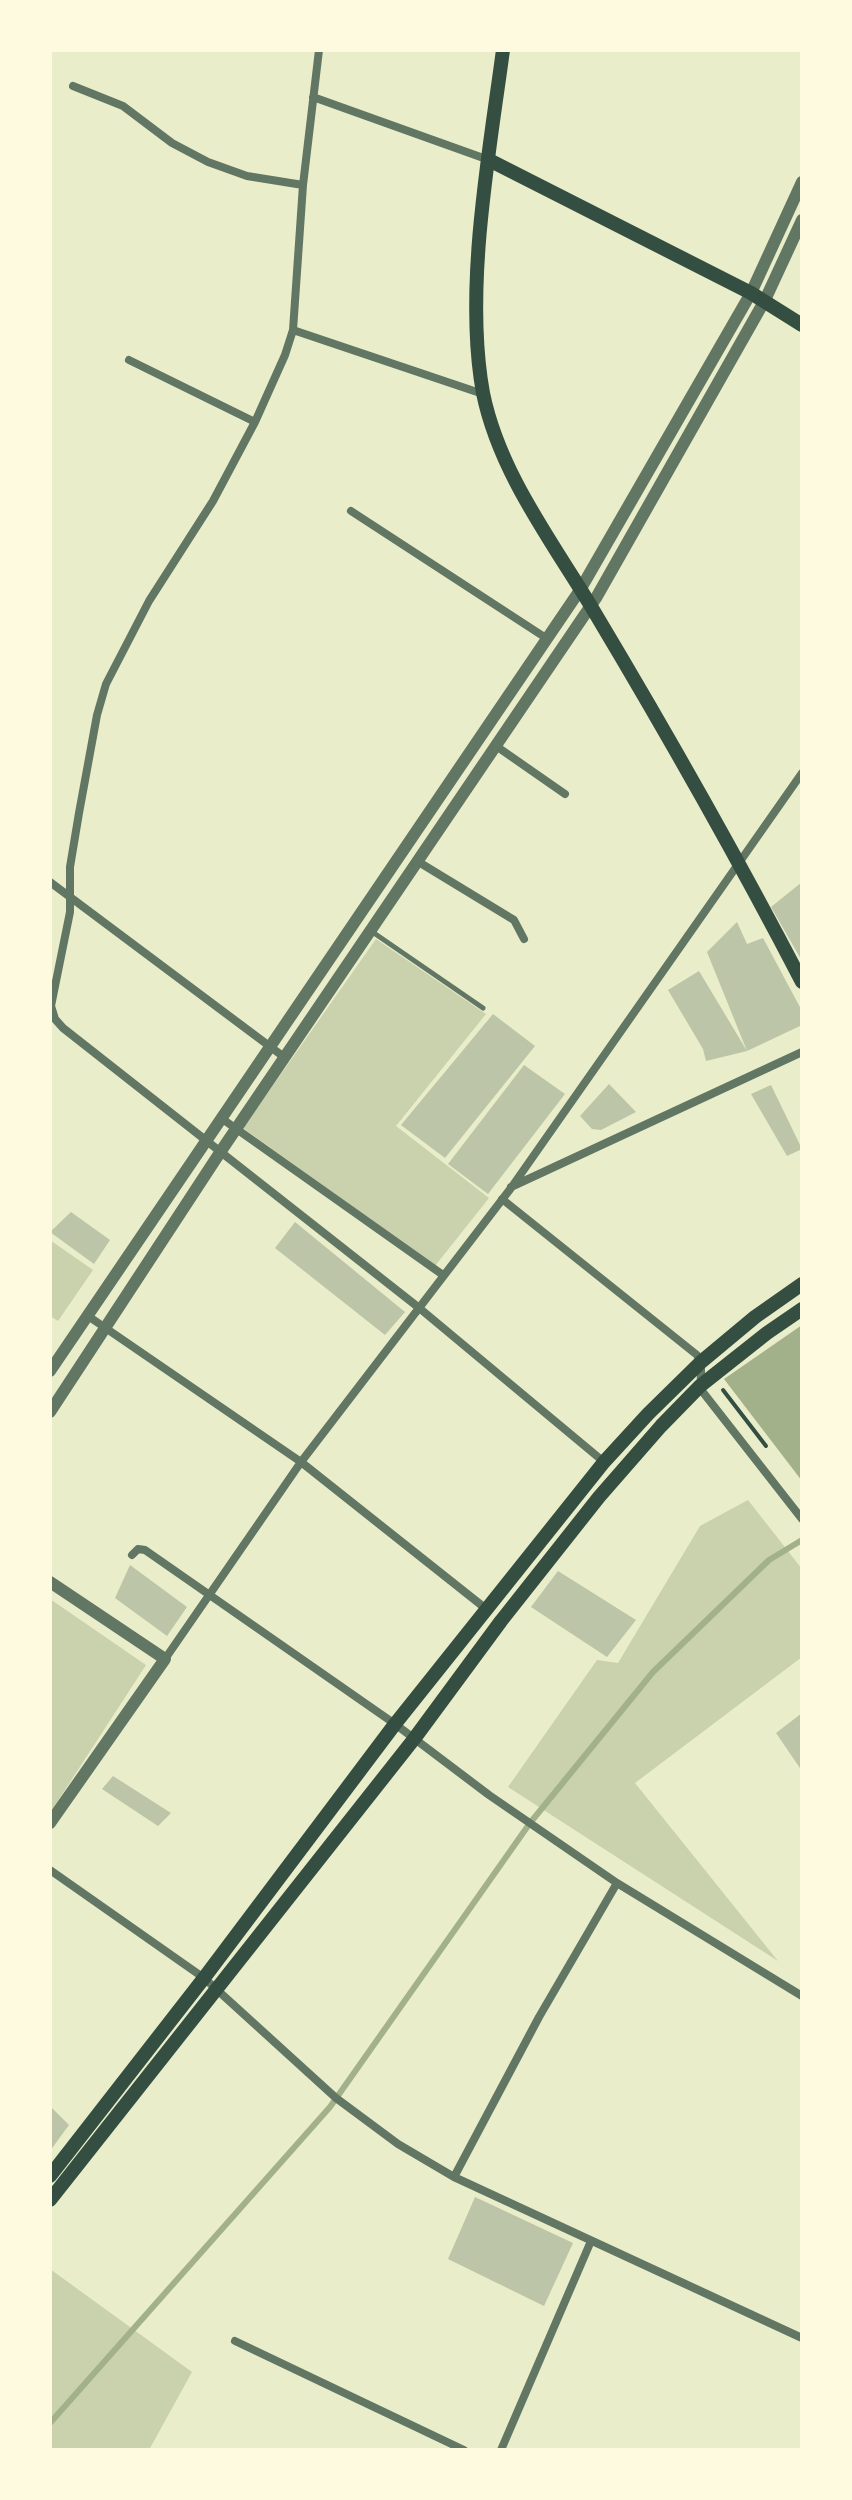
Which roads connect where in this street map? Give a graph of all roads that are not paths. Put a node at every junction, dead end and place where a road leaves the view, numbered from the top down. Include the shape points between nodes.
1 (319, 50) edge
2 (503, 50) edge
3 (73, 86) dead end
4 (313, 97) junction
5 (489, 160) junction
6 (802, 182) edge
7 (303, 185) junction
8 (802, 220) edge
9 (751, 293) junction
10 (765, 300) junction
11 (802, 325) edge
12 (293, 330) junction
13 (129, 360) dead end
14 (483, 394) junction
15 (255, 422) junction
16 (351, 511) dead end
17 (580, 590) junction
18 (590, 605) junction
19 (546, 638) junction
20 (496, 746) junction
21 (802, 773) edge
22 (565, 794) dead end
23 (417, 861) junction
24 (739, 862) junction
25 (50, 882) edge
26 (71, 898) junction
27 (371, 930) junction
28 (524, 939) dead end
29 (802, 982) edge
30 (50, 1006) edge
31 (483, 1008) dead end
32 (269, 1046) junction
33 (802, 1052) edge
34 (284, 1057) junction
35 (221, 1118) junction
36 (236, 1130) junction
37 (206, 1139) junction
38 (221, 1151) junction
39 (511, 1188) junction
40 (502, 1199) junction
41 (153, 1220) junction
42 (169, 1232) junction
43 (443, 1275) junction
44 (802, 1284) edge
45 (418, 1307) junction
46 (802, 1309) edge
47 (88, 1316) junction
48 (106, 1329) junction
49 (701, 1362) junction
50 (50, 1371) edge
51 (700, 1386) junction
52 (50, 1412) edge
53 (301, 1462) junction
54 (604, 1462) junction
55 (802, 1519) edge
56 (132, 1555) dead end
57 (50, 1582) edge
58 (211, 1595) junction
59 (485, 1608) junction
60 (165, 1659) junction
61 (395, 1724) junction
62 (414, 1739) junction
63 (50, 1823) edge
64 (50, 1870) edge
65 (617, 1883) junction
66 (204, 1978) junction
67 (218, 1989) junction
68 (802, 1996) edge
69 (50, 2176) edge
70 (454, 2177) junction
71 (50, 2200) edge
72 (591, 2241) junction
73 (802, 2338) edge
74 (235, 2341) dead end
75 (464, 2450) edge
76 (501, 2450) edge

1 - 4 street
2 - 5 main road
3 - 7 street via 123,106 208,162 247,176
4 - 5 street
4 - 7 street
5 - 9 main road
5 - 14 main road via 476,314
6 - 9 street
7 - 12 street
8 - 10 street
9 - 10 main road
9 - 17 street
10 - 11 main road
10 - 18 street
12 - 14 street
12 - 15 street
13 - 15 street
14 - 17 main road via 518,485
15 - 26 street via 106,684 70,867
16 - 19 street
17 - 18 main road
17 - 19 street
18 - 20 street
18 - 24 main road
19 - 32 street
20 - 22 street
20 - 23 street
21 - 24 street
23 - 27 street
23 - 28 street via 514,920
24 - 29 main road
24 - 39 street
25 - 26 street
26 - 30 street
26 - 32 street
27 - 31 lane
27 - 34 street
30 - 37 street via 63,1028
32 - 34 street
32 - 35 street
33 - 39 street
34 - 36 street
35 - 36 street
35 - 37 street
36 - 38 street
36 - 43 street
37 - 38 street
37 - 41 street
38 - 42 street
38 - 45 street
39 - 40 street
40 - 43 street
40 - 49 street
41 - 42 street
41 - 47 street
42 - 48 street
43 - 45 street
44 - 49 main road
45 - 53 street
45 - 54 street
46 - 51 main road
47 - 48 street
47 - 50 street
48 - 52 street
48 - 53 street
49 - 51 street
49 - 54 main road
51 - 55 street
51 - 62 main road via 599,1497
53 - 58 street
53 - 59 street
54 - 59 main road
56 - 58 street via 145,1550
57 - 60 street
58 - 60 street
58 - 61 street
59 - 61 main road
60 - 63 street
61 - 62 street
61 - 66 main road
62 - 65 street
62 - 67 main road
64 - 66 street
65 - 68 street
65 - 70 street
66 - 67 street
66 - 69 main road
67 - 70 street via 336,2098
67 - 71 main road
70 - 72 street
72 - 73 street
72 - 76 street
74 - 75 street

